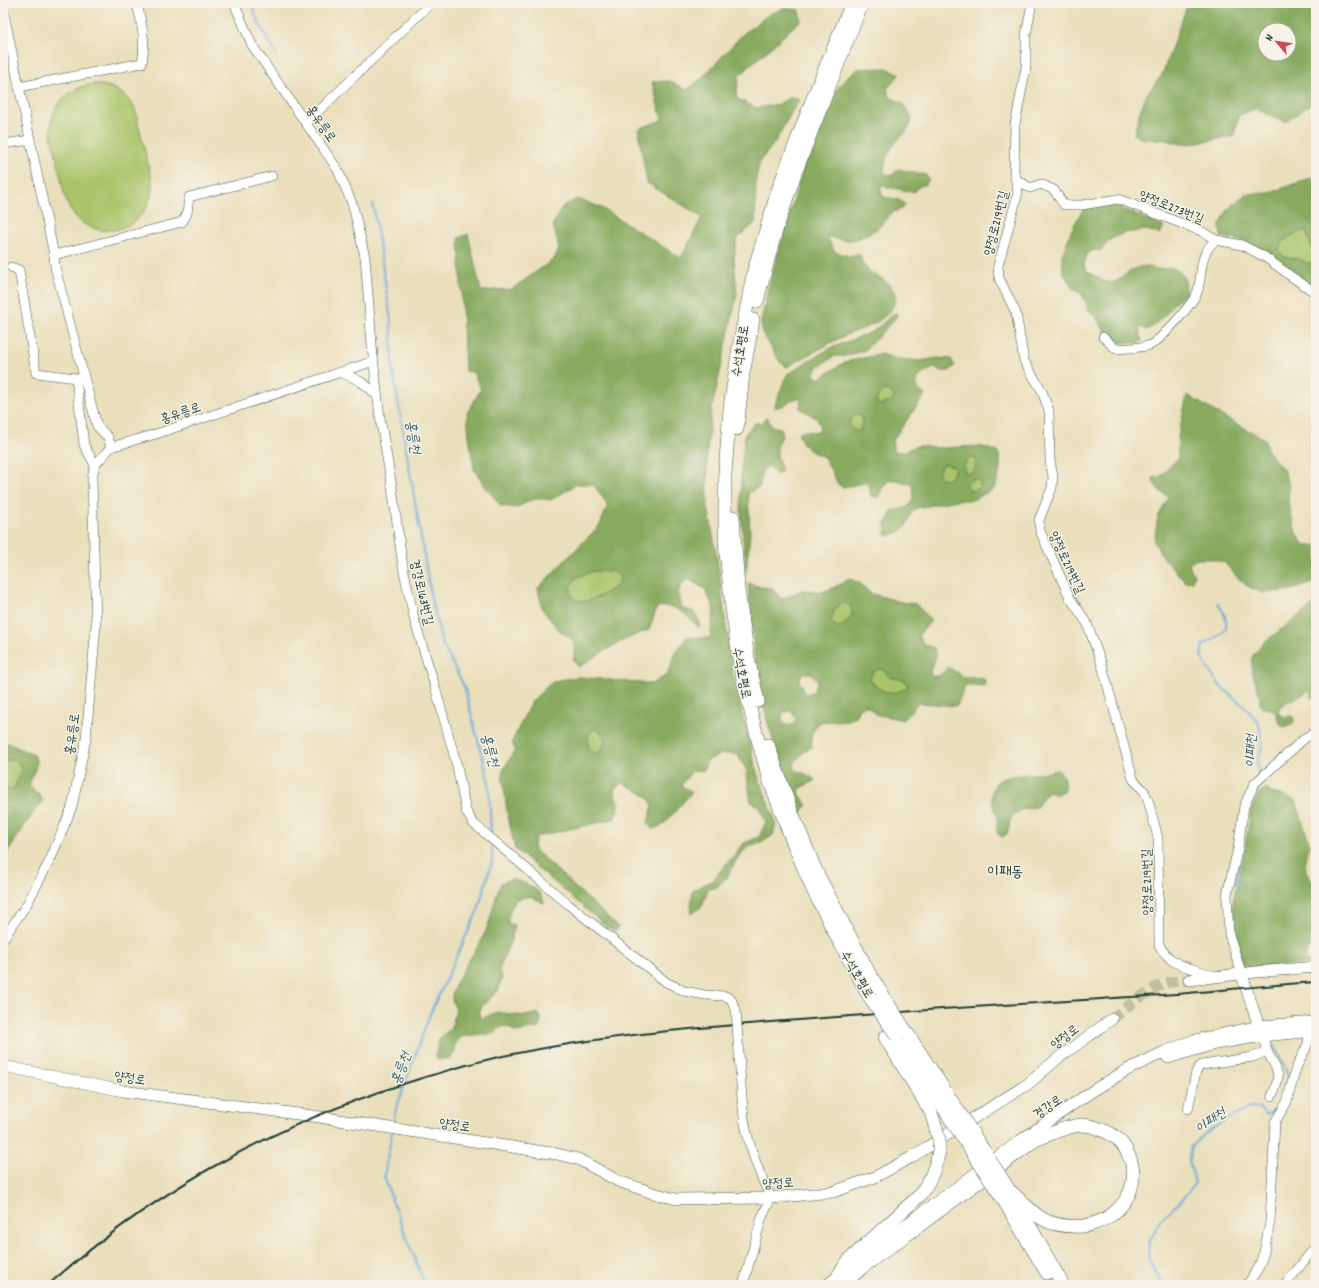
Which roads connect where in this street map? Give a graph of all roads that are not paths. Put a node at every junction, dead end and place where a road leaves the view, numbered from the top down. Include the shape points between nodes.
1 (137, 3) edge
2 (234, 3) edge
3 (431, 3) edge
4 (852, 3) edge
5 (862, 3) edge
6 (1032, 3) edge
7 (3, 9) edge
8 (5, 29) edge
9 (19, 87) junction
10 (308, 120) junction
11 (30, 140) junction
12 (3, 144) edge
13 (272, 176) dead end
14 (1016, 179) junction
15 (1216, 240) junction
16 (54, 255) junction
17 (11, 267) dead end
18 (1316, 293) edge
19 (1103, 337) dead end
20 (374, 361) junction
21 (340, 372) junction
22 (378, 397) junction
23 (111, 447) junction
24 (95, 465) junction
25 (1316, 732) edge
26 (3, 939) edge
27 (1316, 967) edge
28 (862, 971) junction
29 (1242, 974) junction
30 (1216, 977) junction
31 (1189, 980) tunnel mouth
32 (1112, 1019) tunnel mouth
33 (1314, 1028) edge
34 (1261, 1031) junction
35 (897, 1036) junction
36 (1267, 1052) junction
37 (3, 1066) edge
38 (1272, 1096) dead end
39 (1188, 1109) dead end
40 (1038, 1139) junction
41 (1005, 1193) junction
42 (771, 1198) junction
43 (1316, 1246) edge
44 (842, 1280) edge
45 (743, 1285) edge
46 (827, 1285) edge
47 (1054, 1285) edge
48 (1063, 1285) edge
49 (1247, 1285) edge
50 (1286, 1285) edge

1 - 9 street via 144,33 142,63
2 - 10 street, 홍유릉로 via 252,45
3 - 10 street
4 - 28 highway, 수석호평로 via 779,186 754,270 730,408 725,473 725,543 740,666 770,782 813,890
5 - 28 highway, 수석호평로 via 794,173 757,297 743,374 735,450 733,520 738,589 748,658 766,739 816,871
6 - 14 street, 양정로219번길 via 1026,35 1026,67 1015,125
7 - 8 street
8 - 9 street
9 - 11 street
10 - 20 street, 홍유릉로 via 338,170 353,206 365,257
11 - 12 street
11 - 16 street
13 - 16 street via 189,197 188,214 182,222
14 - 15 street, 양정로273번길 via 1030,188 1041,184 1054,190 1064,205 1118,199 1200,231
14 - 30 street, 양정로219번길 via 1018,193 998,266 999,278 1016,313 1024,360 1042,391 1049,411 1050,461 1053,477 1052,488 1039,520 1040,531 1070,598 1087,623 1102,665 1133,779 1148,800 1158,838 1159,946 1172,961
15 - 18 street, 양정로273번길 via 1242,245 1265,257
15 - 19 street via 1202,261 1198,292 1172,327 1149,346 1116,349
16 - 23 street via 97,426 108,437
17 - 24 street via 19,270 36,373 76,378 84,445
20 - 21 street, 홍유릉로
20 - 22 street, 경강로163번길
21 - 22 street via 360,380
21 - 23 street, 홍유릉로
22 - 42 street, 경강로163번길, bridge via 403,567 415,622 457,766 466,811 473,823 506,852 666,982 684,991 731,999 736,1010 747,1135 761,1179
23 - 24 street
24 - 26 street, 홍유릉로 via 92,478 96,625 86,739 72,807 51,858 27,904
25 - 29 street via 1305,738 1256,782 1244,806 1227,895 1229,934
27 - 29 main road
28 - 35 highway, 수석호평로, bridge
28 - 35 highway, 수석호평로, bridge via 869,996
29 - 30 main road
29 - 34 main road
30 - 31 main road
32 - 42 main road, 양정로 via 1057,1058 1028,1084 875,1177 833,1192
33 - 34 main road, 경강로
33 - 49 street, 경강로 via 1296,1068 1287,1102 1274,1122 1270,1222 1259,1267
34 - 36 street
34 - 40 main road, 경강로 via 1174,1055 1144,1068 1105,1090
34 - 44 main road, 경강로 via 1194,1040 1127,1070 1021,1140
35 - 41 highway, 수석호평로, bridge via 956,1118
35 - 44 highway, bridge via 931,1112 938,1139 937,1162 927,1186 919,1196 849,1260
36 - 38 street via 1278,1076 1278,1083
36 - 39 street via 1200,1067 1196,1072
37 - 42 main road, 양정로 via 123,1091 313,1116 557,1154 578,1159 618,1181 676,1199
40 - 41 highway via 1081,1125 1107,1131 1120,1141 1133,1168 1130,1192 1125,1202 1107,1218 1090,1225 1065,1226 1040,1218
40 - 44 main road, 경강로 via 863,1268
41 - 47 highway, 수석호평로
41 - 48 highway, 수석호평로
42 - 45 street via 762,1217
43 - 50 street
44 - 46 main road, 경강로

